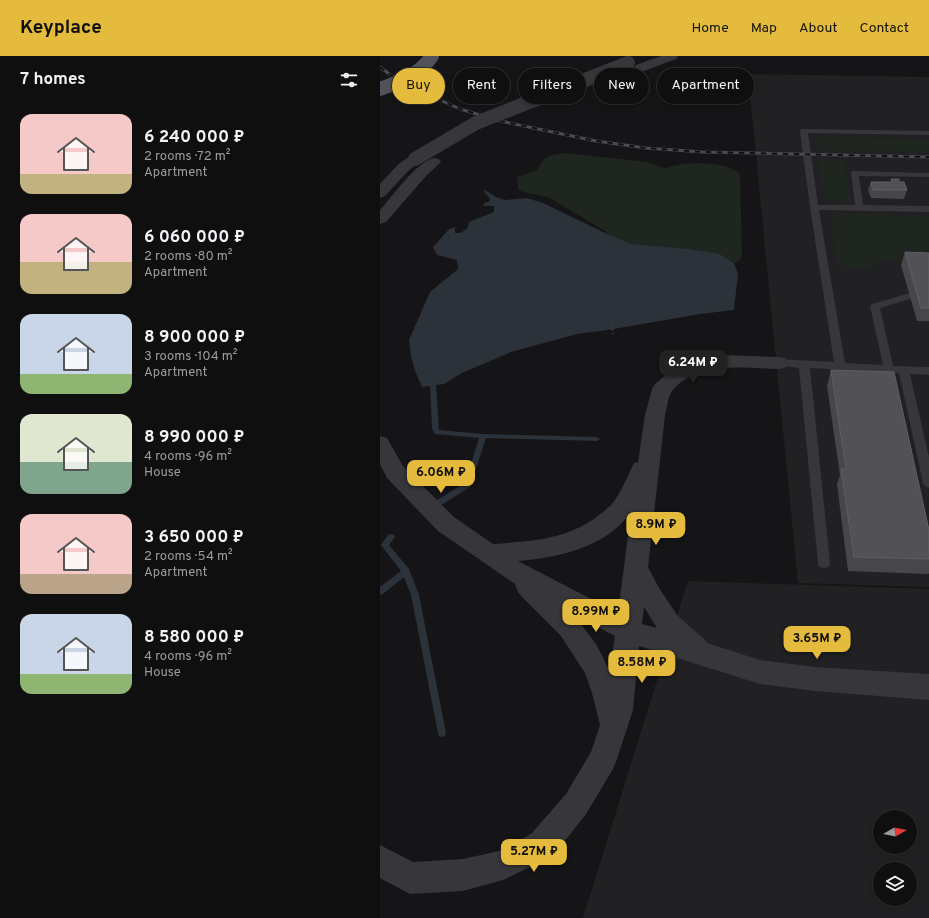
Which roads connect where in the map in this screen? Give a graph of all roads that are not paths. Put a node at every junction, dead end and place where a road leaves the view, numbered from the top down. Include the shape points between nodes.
1 (432, 56) edge
2 (650, 56) edge
3 (672, 56) edge
4 (637, 62) edge
5 (402, 66) dead end
6 (380, 78) edge
7 (380, 89) edge
8 (929, 133) edge
9 (929, 175) edge
10 (380, 193) edge
11 (814, 207) junction
12 (859, 207) junction
13 (929, 209) edge
14 (380, 219) edge
15 (910, 296) dead end
16 (778, 363) joint
17 (804, 364) junction
18 (840, 367) junction
19 (889, 369) junction
20 (904, 370) junction
21 (929, 371) edge
22 (380, 444) edge
23 (649, 457) junction
24 (929, 483) edge
25 (490, 554) junction
26 (824, 563) dead end
27 (636, 567) junction
28 (515, 572) junction
29 (629, 631) junction
30 (701, 653) junction
31 (929, 687) edge
32 (614, 727) junction
33 (380, 860) edge

1 - 7 main road, bridge via 409,77
2 - 4 street
3 - 4 street
4 - 10 street, bridge via 476,123 415,159
4 - 14 street via 488,130 434,162
5 - 6 main road
8 - 11 lane via 804,131
9 - 12 lane via 855,173
11 - 12 lane
11 - 18 lane
12 - 13 lane
15 - 19 lane via 875,306
16 - 17 lane
16 - 23 street via 726,361 684,370 662,389
17 - 18 lane
17 - 26 lane
18 - 19 lane
19 - 20 lane
20 - 21 lane
20 - 24 lane
22 - 25 street via 395,472 446,524
23 - 25 street via 620,510 584,538 538,550
23 - 27 street
25 - 28 street
27 - 29 street
27 - 30 street via 650,596 668,623
28 - 29 street
28 - 32 street via 538,598 560,617 596,667 609,701
29 - 30 street
29 - 32 street via 619,710
30 - 31 street via 760,672 815,679
32 - 33 street via 603,759 576,804 542,845 503,865 463,875 410,878

